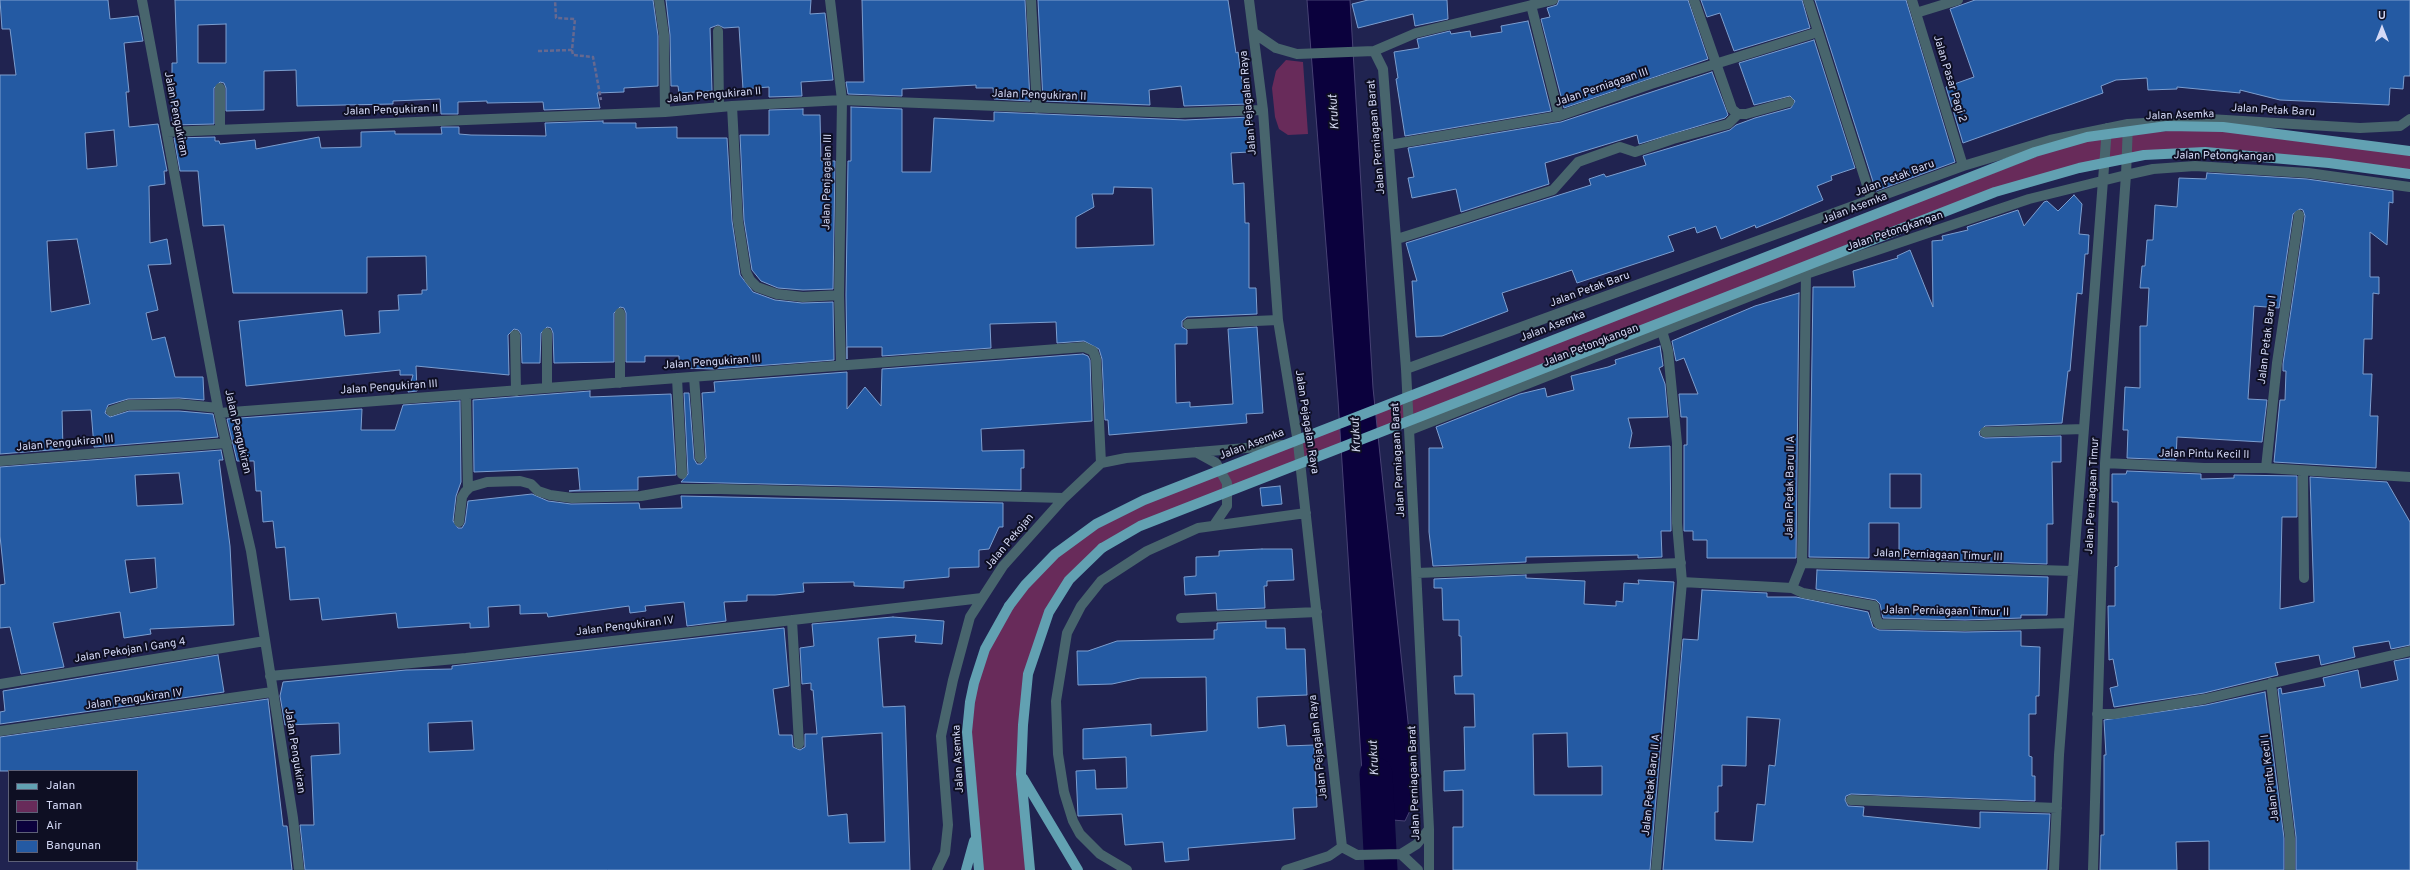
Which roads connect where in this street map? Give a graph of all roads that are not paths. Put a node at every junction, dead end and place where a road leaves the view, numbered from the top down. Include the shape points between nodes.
1 (142, 0) edge
2 (658, 0) edge
3 (830, 0) edge
4 (1031, 0) edge
5 (1249, 0) edge
6 (1553, 0) edge
7 (1694, 0) edge
8 (1808, 0) edge
9 (1912, 0) edge
10 (1958, 0) edge
11 (1513, 5) edge
12 (1531, 5) junction
13 (1916, 13) junction
14 (718, 31) dead end
15 (1818, 32) junction
16 (1254, 33) junction
17 (1374, 51) junction
18 (1715, 64) junction
19 (220, 88) dead end
20 (842, 100) junction
21 (1789, 102) dead end
22 (732, 106) junction
23 (719, 107) junction
24 (1037, 108) junction
25 (1263, 110) junction
26 (666, 112) junction
27 (1738, 114) junction
28 (1559, 116) junction
29 (2410, 119) edge
30 (2128, 124) junction
31 (2107, 128) junction
32 (220, 130) junction
33 (167, 132) junction
34 (1389, 145) junction
35 (2410, 151) edge
36 (1963, 166) junction
37 (2410, 174) edge
38 (2126, 175) junction
39 (2104, 181) junction
40 (2410, 187) edge
41 (1872, 201) junction
42 (2299, 215) dead end
43 (1397, 239) junction
44 (1806, 274) junction
45 (839, 295) junction
46 (620, 313) dead end
47 (1278, 320) junction
48 (1188, 324) dead end
49 (1662, 331) junction
50 (547, 333) dead end
51 (515, 335) dead end
52 (841, 365) junction
53 (1406, 369) junction
54 (694, 377) junction
55 (677, 378) junction
56 (620, 383) junction
57 (547, 388) junction
58 (516, 390) junction
59 (466, 395) junction
60 (111, 411) dead end
61 (219, 411) junction
62 (2084, 429) junction
63 (1410, 430) junction
64 (1985, 432) dead end
65 (227, 443) junction
66 (1298, 443) junction
67 (1196, 452) junction
68 (700, 458) dead end
69 (0, 461) edge
70 (1101, 463) junction
71 (2105, 463) junction
72 (2266, 468) junction
73 (2303, 471) junction
74 (682, 474) dead end
75 (2410, 477) edge
76 (468, 489) junction
77 (1064, 498) junction
78 (1306, 512) junction
79 (459, 522) dead end
80 (1214, 525) junction
81 (1681, 564) junction
82 (1802, 564) junction
83 (2073, 571) junction
84 (1417, 573) junction
85 (2304, 578) dead end
86 (1682, 582) junction
87 (1792, 588) junction
88 (982, 598) junction
89 (1317, 612) junction
90 (1181, 618) dead end
91 (792, 620) junction
92 (2069, 623) junction
93 (265, 641) junction
94 (2410, 651) edge
95 (270, 676) junction
96 (2271, 683) junction
97 (0, 684) edge
98 (272, 692) junction
99 (2097, 714) junction
100 (0, 731) edge
101 (799, 744) dead end
102 (1021, 774) junction
103 (1850, 800) dead end
104 (2057, 808) junction
105 (1429, 829) junction
106 (975, 836) junction
107 (1342, 847) junction
108 (1398, 854) junction
109 (299, 870) edge
110 (937, 870) edge
111 (966, 870) edge
112 (979, 870) edge
113 (1030, 870) edge
114 (1078, 870) edge
115 (1127, 870) edge
116 (1286, 870) edge
117 (1418, 870) edge
118 (1429, 870) edge
119 (1656, 870) edge
120 (2054, 870) edge
121 (2093, 870) edge
122 (2290, 870) edge

1 - 33 street, Jalan Pengukiran
2 - 26 street via 664,35
3 - 20 street, Jalan Penjagalan III
4 - 24 street
5 - 16 street, Jalan Pejagalan Raya
6 - 12 street
7 - 18 street
8 - 15 street
9 - 13 street, Jalan Pasar Pagi 2
10 - 13 street
11 - 12 street
11 - 17 street via 1416,33
12 - 28 street
13 - 36 street, Jalan Pasar Pagi 2
14 - 23 street
15 - 18 street, Jalan Perniagaan III
15 - 41 street
16 - 17 street via 1276,48 1297,54
16 - 25 street, Jalan Pejagalan Raya
17 - 34 street, Jalan Perniagaan Barat via 1383,69
18 - 27 street via 1732,109
18 - 28 street, Jalan Perniagaan III
19 - 32 street
20 - 22 street, Jalan Pengukiran II
20 - 24 street, Jalan Pengukiran II
20 - 45 street, Jalan Penjagalan III
21 - 27 street
22 - 23 street, Jalan Pengukiran II
22 - 45 street via 738,221 746,272 750,280 757,287 777,294 802,297
23 - 26 street, Jalan Pengukiran II
24 - 25 street, Jalan Pengukiran II via 1178,113
25 - 47 street, Jalan Pejagalan Raya
26 - 32 street, Jalan Pengukiran II
27 - 43 street via 1728,124 1635,152 1620,148 1578,162 1553,190
28 - 34 street, Jalan Perniagaan III
29 - 30 street, Jalan Petak Baru via 2400,126 2360,128 2210,119
30 - 31 street, Jalan Petak Baru
30 - 38 street, Jalan Perniagaan Timur
31 - 36 street, Jalan Petak Baru via 2050,140
31 - 39 street, Jalan Perniagaan Timur
32 - 33 street, Jalan Pengukiran II
33 - 61 street, Jalan Pengukiran
34 - 43 street, Jalan Perniagaan Barat
35 - 106 main road, Jalan Asemka, bridge via 2223,127 2167,126 2087,137 2036,152 1124,509 1096,524 1055,554 1009,606 985,649 974,683 967,732
36 - 41 street, Jalan Petak Baru
37 - 102 main road, bridge via 2330,163 2205,152 2144,155 2079,168 1995,192 1140,526 1102,548 1069,580 1049,612 1028,674
38 - 39 street, Jalan Petongkangan
38 - 40 street, Jalan Petongkangan via 2175,166 2210,167 2308,173
38 - 71 street, Jalan Perniagaan Timur
39 - 44 street, Jalan Petongkangan via 2029,199
39 - 62 street, Jalan Perniagaan Timur
41 - 53 street, Jalan Petak Baru
42 - 72 street, Jalan Petak Baru I via 2277,363
43 - 53 street, Jalan Perniagaan Barat
44 - 49 street, Jalan Petongkangan
44 - 82 street, Jalan Petak Baru II A
45 - 52 street, Jalan Penjagalan III
46 - 56 street
47 - 48 street
47 - 66 street, Jalan Pejagalan Raya
49 - 63 street, Jalan Petongkangan
49 - 81 street, Jalan Petak Baru II A via 1668,352 1677,443 1677,523
50 - 57 street
51 - 58 street
52 - 54 street, Jalan Pengukiran III
52 - 70 street, Jalan Pengukiran III via 1089,348 1096,359
53 - 63 street, Jalan Perniagaan Barat
54 - 55 street, Jalan Pengukiran III
54 - 68 street
55 - 56 street, Jalan Pengukiran III
55 - 74 street
56 - 57 street, Jalan Pengukiran III
57 - 58 street, Jalan Pengukiran III
58 - 59 street, Jalan Pengukiran III
59 - 61 street, Jalan Pengukiran III
59 - 76 street
60 - 61 street, Jalan Pengukiran III via 128,405 179,404
61 - 65 street, Jalan Pengukiran
62 - 64 street
62 - 83 street, Jalan Perniagaan Timur
63 - 84 street, Jalan Perniagaan Barat
65 - 69 street, Jalan Pengukiran III
65 - 93 street, Jalan Pengukiran via 251,551
66 - 67 street
66 - 78 street, Jalan Pejagalan Raya
67 - 70 street via 1126,458
67 - 80 street via 1216,463 1228,483 1227,506
70 - 77 street, Jalan Pekojan
71 - 72 street, Jalan Pintu Kecil II
71 - 99 street, Jalan Perniagaan Timur
72 - 73 street, Jalan Pintu Kecil II
73 - 75 street, Jalan Pintu Kecil II
73 - 85 street
76 - 77 street via 487,482 520,480 538,491 572,498 641,496 680,489 720,489
76 - 79 street via 462,497
77 - 88 street, Jalan Pekojan via 1003,566
78 - 80 street
78 - 89 street, Jalan Pejagalan Raya
80 - 115 street via 1198,528 1147,551 1101,581 1081,606 1067,633 1056,701 1058,754 1064,792 1080,834 1104,858
81 - 84 street
81 - 86 street, Jalan Petak Baru II A
82 - 83 street, Jalan Perniagaan Timur III
82 - 87 street, Jalan Petak Baru II A
83 - 92 street, Jalan Perniagaan Timur
84 - 105 street, Jalan Perniagaan Barat
86 - 87 street
86 - 119 street, Jalan Petak Baru II A
87 - 92 street, Jalan Perniagaan Timur II via 1803,593 1874,606 1879,624 1965,626
88 - 91 street, Jalan Pengukiran IV
88 - 110 street, Jalan Pekojan via 970,616 962,639 941,736 948,825 945,853
89 - 90 street
89 - 107 street, Jalan Pejagalan Raya
91 - 95 street, Jalan Pengukiran IV via 466,658
91 - 101 street
92 - 104 street, Jalan Perniagaan Timur
93 - 95 street, Jalan Pengukiran
93 - 97 street, Jalan Pekojan I Gang 4
94 - 96 street
95 - 98 street, Jalan Pengukiran
96 - 99 street via 2162,706
96 - 122 street, Jalan Pintu Kecil I via 2290,838
98 - 100 street, Jalan Pengukiran IV
98 - 109 street, Jalan Pengukiran
99 - 121 street, Jalan Perniagaan Timur
102 - 113 main road
102 - 114 main road
103 - 104 street
104 - 120 street, Jalan Perniagaan Timur
105 - 108 street via 1417,844
105 - 118 street, Jalan Perniagaan Barat
106 - 111 main road
106 - 112 main road, Jalan Asemka
107 - 108 street via 1357,855
107 - 116 street via 1328,856
108 - 117 street

